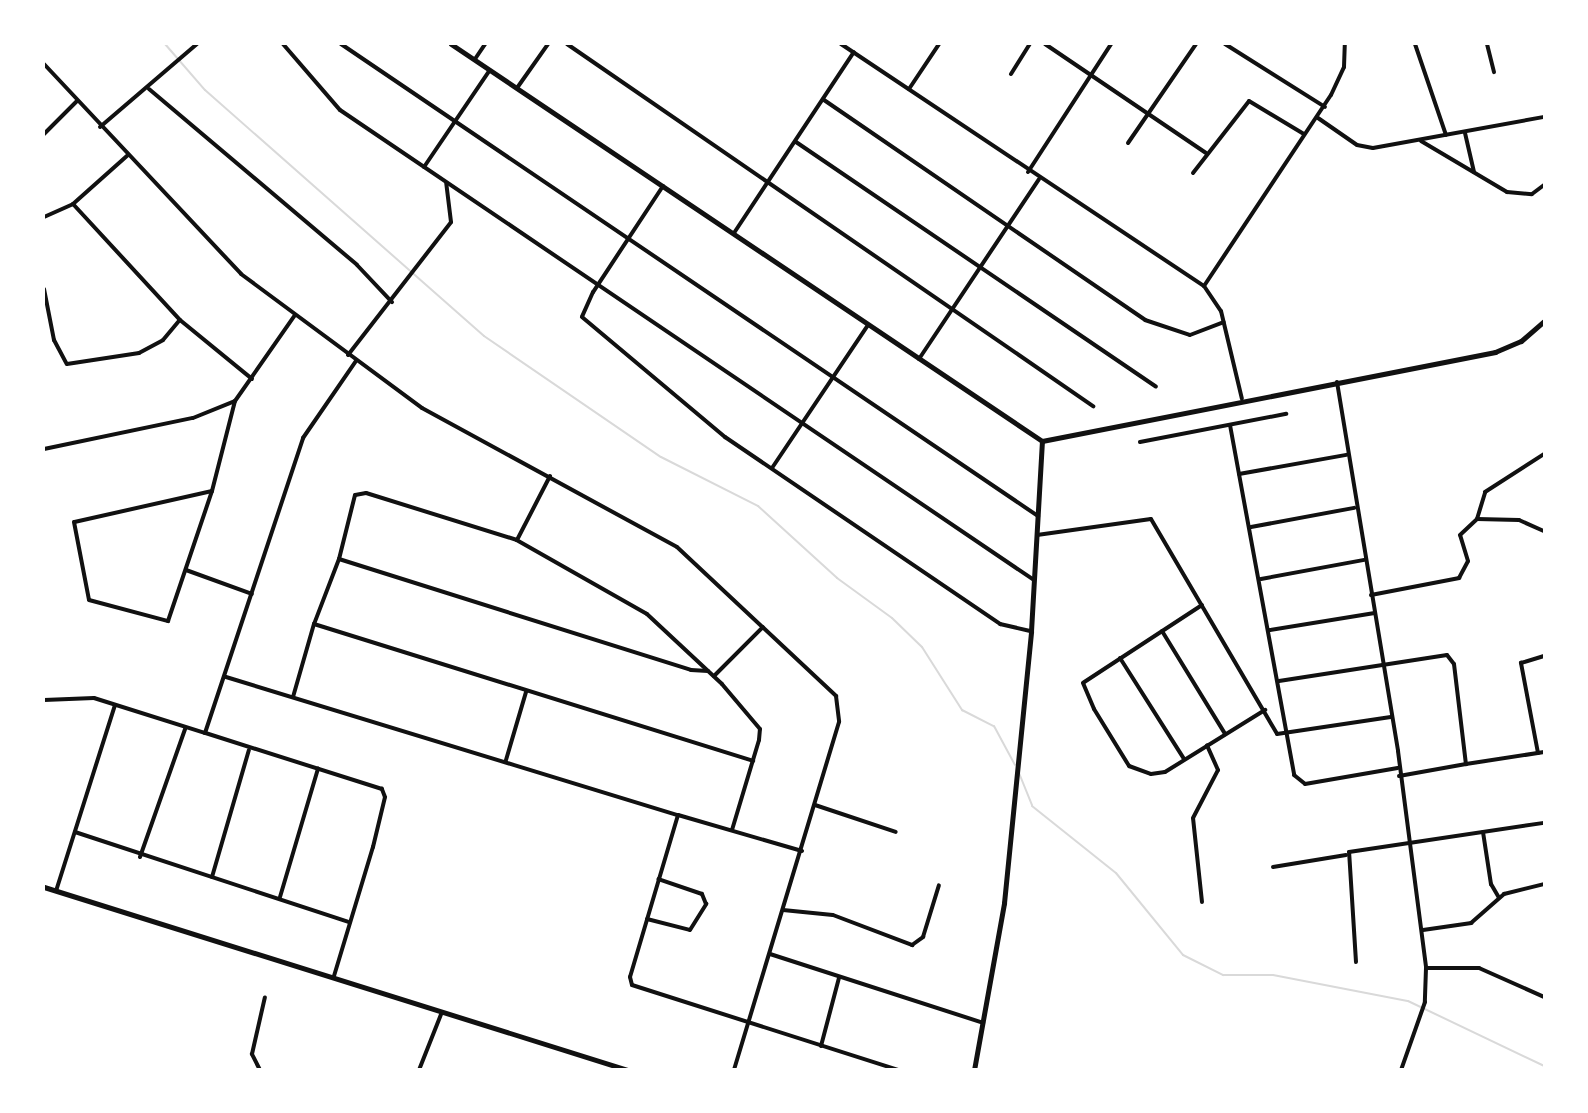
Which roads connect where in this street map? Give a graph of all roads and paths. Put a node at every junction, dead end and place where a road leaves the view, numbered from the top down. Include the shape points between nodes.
1 (198, 44) edge
2 (283, 44) edge
3 (340, 44) edge
4 (452, 44) edge
5 (485, 44) edge
6 (548, 44) edge
7 (567, 44) edge
8 (841, 44) edge
9 (939, 44) edge
10 (1030, 44) edge
11 (1045, 44) edge
12 (1111, 44) edge
13 (1196, 44) edge
14 (1225, 44) edge
15 (1345, 44) edge
16 (1415, 44) edge
17 (1487, 44) edge
18 (846, 45) edge
19 (854, 52) junction
20 (474, 59) junction
21 (44, 64) edge
22 (490, 70) junction
23 (1494, 72) dead end
24 (1011, 74) dead end
25 (1090, 75) junction
26 (517, 88) junction
27 (149, 89) junction
28 (909, 90) junction
29 (824, 100) junction
30 (77, 101) junction
31 (1324, 107) junction
32 (1149, 114) junction
33 (1545, 117) edge
34 (1318, 118) junction
35 (456, 123) junction
36 (100, 127) junction
37 (1465, 133) junction
38 (44, 134) edge
39 (1304, 134) junction
40 (1446, 135) junction
41 (1420, 140) junction
42 (796, 142) junction
43 (1128, 143) dead end
44 (1206, 153) junction
45 (128, 155) junction
46 (424, 167) junction
47 (1028, 172) junction
48 (1193, 172) dead end
49 (1474, 172) junction
50 (1039, 179) junction
51 (446, 183) junction
52 (769, 183) junction
53 (663, 185) junction
54 (1545, 185) edge
55 (73, 204) junction
56 (44, 217) edge
57 (1007, 226) junction
58 (734, 232) junction
59 (628, 238) junction
60 (980, 267) junction
61 (597, 286) junction
62 (1204, 286) junction
63 (44, 289) edge
64 (392, 302) junction
65 (951, 310) junction
66 (295, 315) junction
67 (180, 320) junction
68 (1545, 321) edge
69 (1224, 322) junction
70 (868, 325) junction
71 (348, 355) junction
72 (919, 359) junction
73 (356, 361) junction
74 (834, 378) junction
75 (252, 379) junction
76 (1337, 381) junction
77 (1156, 387) dead end
78 (1242, 399) junction
79 (235, 400) junction
80 (1093, 405) dead end
81 (1286, 414) dead end
82 (804, 423) junction
83 (1230, 425) junction
84 (1042, 441) junction
85 (1140, 442) dead end
86 (44, 449) edge
87 (1545, 454) edge
88 (1346, 455) junction
89 (772, 468) junction
90 (1239, 474) junction
91 (550, 476) junction
92 (212, 491) junction
93 (1354, 508) junction
94 (1038, 516) junction
95 (1477, 519) junction
96 (1251, 527) junction
97 (1545, 531) edge
98 (1037, 535) junction
99 (517, 540) junction
100 (339, 559) junction
101 (1364, 560) junction
102 (186, 570) junction
103 (1260, 579) junction
104 (1034, 580) junction
105 (252, 594) junction
106 (1371, 595) junction
107 (1202, 605) junction
108 (1375, 613) junction
109 (314, 624) junction
110 (763, 627) junction
111 (1270, 630) junction
112 (1031, 631) junction
113 (1162, 631) junction
114 (1545, 656) edge
115 (1120, 658) junction
116 (1384, 664) junction
117 (708, 671) junction
118 (714, 676) junction
119 (226, 677) junction
120 (1279, 681) junction
121 (526, 692) junction
122 (292, 697) junction
123 (44, 700) edge
124 (115, 705) junction
125 (1265, 710) junction
126 (1391, 717) junction
127 (185, 729) junction
128 (1287, 733) junction
129 (205, 734) junction
130 (1225, 734) junction
131 (1207, 745) junction
132 (249, 750) junction
133 (1545, 752) edge
134 (1538, 753) junction
135 (1184, 759) junction
136 (506, 760) junction
137 (753, 761) junction
138 (1466, 764) junction
139 (1398, 768) junction
140 (318, 769) junction
141 (1399, 776) junction
142 (815, 805) junction
143 (678, 815) junction
144 (1545, 824) edge
145 (732, 830) junction
146 (75, 832) junction
147 (896, 832) dead end
148 (1483, 832) junction
149 (1410, 842) junction
150 (802, 851) junction
151 (1346, 855) junction
152 (140, 857) junction
153 (1273, 867) dead end
154 (212, 877) junction
155 (658, 879) junction
156 (1545, 884) edge
157 (939, 885) dead end
158 (44, 887) edge
159 (56, 891) junction
160 (280, 897) junction
161 (1499, 898) junction
162 (1202, 902) dead end
163 (783, 910) junction
164 (647, 919) junction
165 (348, 922) junction
166 (1423, 930) junction
167 (770, 954) junction
168 (1356, 962) dead end
169 (1426, 968) junction
170 (334, 976) junction
171 (839, 978) junction
172 (265, 997) dead end
173 (1545, 997) edge
174 (442, 1012) junction
175 (982, 1023) junction
176 (748, 1024) junction
177 (821, 1046) junction
178 (260, 1070) edge
179 (419, 1070) edge
180 (628, 1070) edge
181 (734, 1070) edge
182 (899, 1070) edge
183 (974, 1070) edge
184 (1401, 1070) edge

1 - 27 street
2 - 46 street via 340,110
3 - 35 street
4 - 20 street
5 - 20 street
6 - 26 street
7 - 52 street
8 - 18 street
9 - 28 street
10 - 24 street
11 - 25 street
12 - 25 street
13 - 32 street
14 - 31 street
15 - 31 street via 1344,67
16 - 40 street
17 - 23 street
18 - 19 street
19 - 28 street
19 - 29 street
20 - 22 street
21 - 30 street
22 - 26 street
22 - 35 street
25 - 32 street
25 - 47 street
26 - 53 street
27 - 36 street
27 - 64 street via 357,265
28 - 47 street
29 - 42 street
29 - 57 street
30 - 36 street
30 - 38 street
31 - 34 street
32 - 43 street
32 - 44 street
33 - 37 street
34 - 39 street
34 - 41 street via 1357,145 1373,148
35 - 46 street
35 - 59 street
36 - 45 street
37 - 40 street
37 - 49 street
39 - 44 street via 1249,101
39 - 62 street
40 - 41 street
41 - 49 street
42 - 52 street
42 - 60 street
44 - 48 street
45 - 55 street
45 - 66 street via 224,258
46 - 51 street
47 - 50 street
49 - 54 street via 1507,192 1532,194
50 - 57 street
50 - 62 street
51 - 61 street
51 - 64 street via 451,222
52 - 58 street
52 - 65 street
53 - 58 street
53 - 59 street
55 - 56 street
55 - 67 street
57 - 60 street
57 - 69 street via 1145,320 1173,332 1205,333
58 - 70 street
59 - 61 street
59 - 74 street
60 - 65 street
60 - 77 street
61 - 82 street
61 - 89 street via 582,317 725,437
62 - 69 street
63 - 67 street via 59,355 67,364 139,352 163,340
64 - 71 street
65 - 72 street
65 - 80 street
66 - 71 street
66 - 75 street
67 - 75 street
68 - 76 street via 1521,341 1495,352
69 - 78 street
70 - 72 street
70 - 74 street
71 - 73 street
72 - 84 street
73 - 91 street via 422,408
73 - 105 street via 303,438
74 - 82 street
74 - 94 street
75 - 79 street
76 - 78 street
76 - 88 street
78 - 84 street
79 - 86 street via 193,418
79 - 92 street
81 - 83 street
82 - 89 street
82 - 104 street
83 - 85 street
83 - 90 street
84 - 94 street
87 - 95 street via 1485,492
88 - 90 street
88 - 93 street
89 - 112 street via 1000,624
90 - 96 street
91 - 99 street
91 - 110 street via 677,547
92 - 102 street
92 - 102 street via 74,522 79,570 93,603 164,623
93 - 96 street
93 - 101 street
94 - 98 street
95 - 97 street via 1519,520
95 - 106 street via 1460,535 1468,561 1459,578
96 - 103 street
98 - 104 street
98 - 107 street via 1151,519
99 - 100 street via 360,492
99 - 117 street via 634,605
100 - 109 street
100 - 117 street via 691,670
101 - 103 street
101 - 106 street
102 - 105 street
103 - 111 street
104 - 112 street
105 - 119 street
106 - 108 street
107 - 113 street
107 - 125 street
108 - 111 street
108 - 116 street
109 - 121 street
109 - 122 street
110 - 118 street
110 - 142 street via 836,696 840,709
111 - 120 street
112 - 175 street via 1004,903
113 - 115 street
113 - 130 street
114 - 134 street via 1521,663
115 - 135 street
115 - 135 street via 1081,686 1129,766 1151,774
116 - 120 street
116 - 126 street
116 - 138 street via 1452,659
117 - 118 street
118 - 137 street via 760,729
119 - 122 street
119 - 129 street
120 - 128 street
121 - 136 street
121 - 137 street
122 - 136 street
123 - 124 street via 80,695
124 - 127 street
124 - 146 street
125 - 128 street via 1277,734
125 - 130 street
126 - 128 street
126 - 139 street
127 - 129 street
127 - 152 street
128 - 139 street via 1294,775 1305,784
129 - 132 street
130 - 131 street
131 - 135 street
131 - 162 street via 1218,770 1193,818
132 - 140 street
132 - 154 street
133 - 134 street
134 - 138 street
136 - 143 street
137 - 145 street
138 - 141 street
139 - 141 street
140 - 160 street
140 - 165 street via 382,789 384,797
141 - 149 street
142 - 147 street
142 - 150 street
143 - 145 street
143 - 155 street
144 - 148 street
145 - 150 street
146 - 152 street
146 - 159 street
148 - 149 street
148 - 161 street via 1491,884
149 - 151 street
149 - 166 street
150 - 163 street
151 - 153 street
151 - 168 street
152 - 154 street
154 - 160 street
155 - 164 street
155 - 164 street via 702,894 706,904 690,930
156 - 161 street
157 - 163 street via 923,937 912,945 832,915
158 - 159 street
159 - 170 street
160 - 165 street
161 - 166 street via 1471,923
163 - 167 street
164 - 176 street via 630,977 633,986
165 - 170 street
166 - 169 street
167 - 171 street
167 - 176 street
169 - 173 street via 1479,968
169 - 184 street via 1425,1002
170 - 174 street
171 - 175 street
171 - 177 street
172 - 178 street via 252,1054
174 - 179 street
174 - 180 street
175 - 183 street
176 - 177 street
176 - 181 street
177 - 182 street

